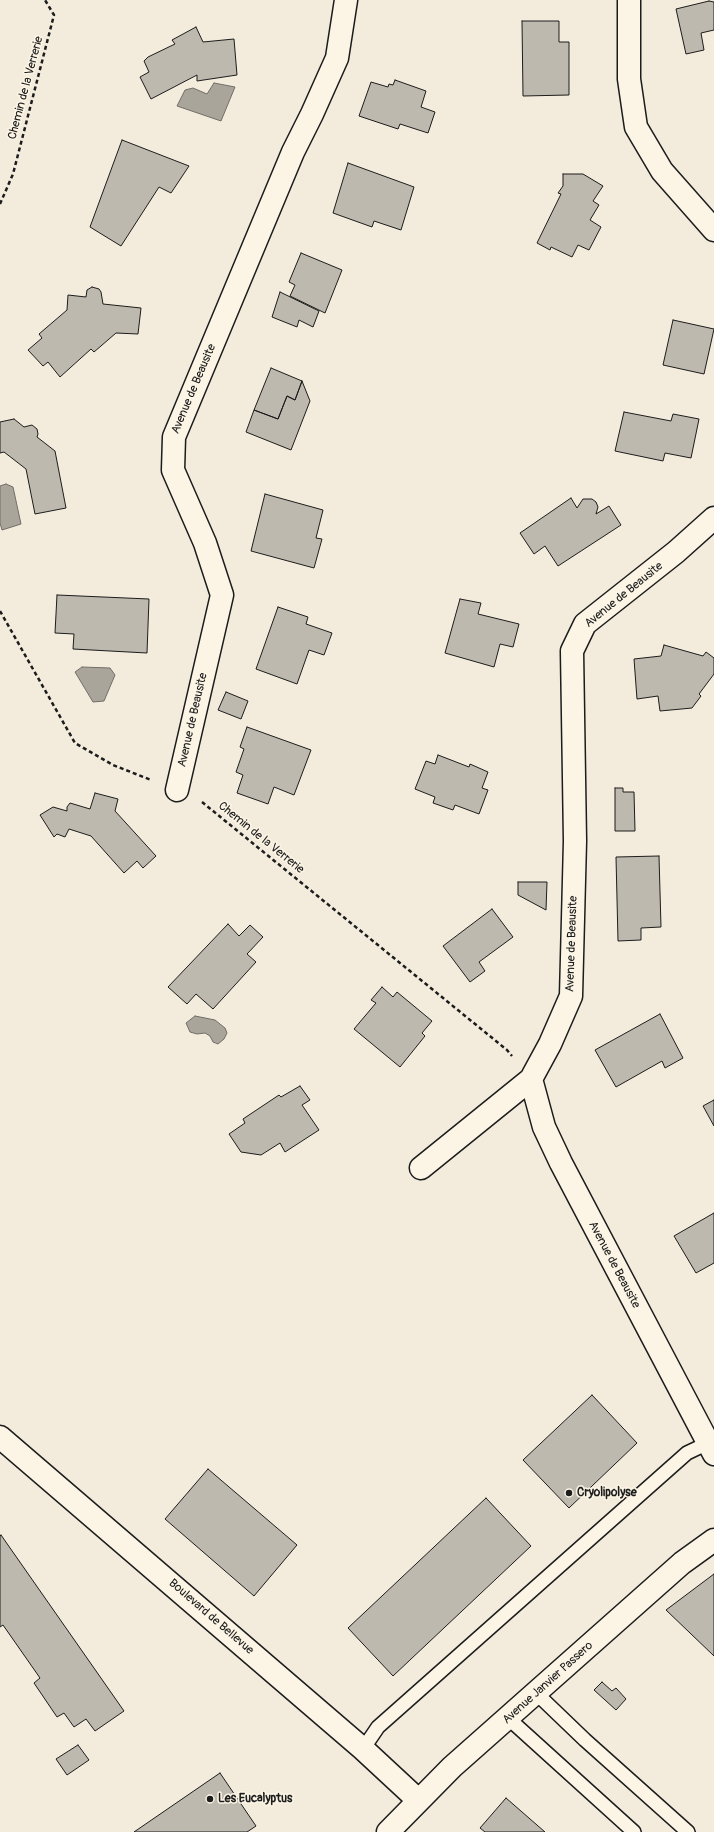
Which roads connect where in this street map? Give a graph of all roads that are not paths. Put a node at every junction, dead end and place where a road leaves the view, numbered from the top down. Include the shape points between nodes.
1 (346, 0) edge
2 (629, 0) edge
3 (714, 230) edge
4 (714, 518) edge
5 (176, 790) road end
6 (531, 1079) junction
7 (421, 1168) dead end
8 (0, 1437) edge
9 (711, 1449) edge
10 (714, 1540) edge
11 (536, 1693) junction
12 (508, 1718) junction
13 (363, 1749) junction
14 (418, 1800) junction
15 (388, 1832) edge
16 (634, 1832) edge
17 (688, 1832) edge

1 - 5 street, Avenue de Beausite via 337,58 293,152 174,437 173,470 205,544 222,595
2 - 3 street via 629,79 636,127 662,171
4 - 6 street, Avenue de Beausite via 676,552 584,624 572,651 575,841 571,996
6 - 7 street
6 - 9 street, Avenue de Beausite via 544,1127 561,1164
8 - 13 street, Boulevard de Bellevue
9 - 13 lane via 687,1453 384,1721
10 - 11 street, Avenue Janvier Passero via 682,1563
11 - 12 street, Avenue Janvier Passero
11 - 17 lane
12 - 14 street, Avenue Janvier Passero
12 - 16 lane
13 - 14 street, Boulevard de Bellevue
14 - 15 street, Avenue Janvier Passero

